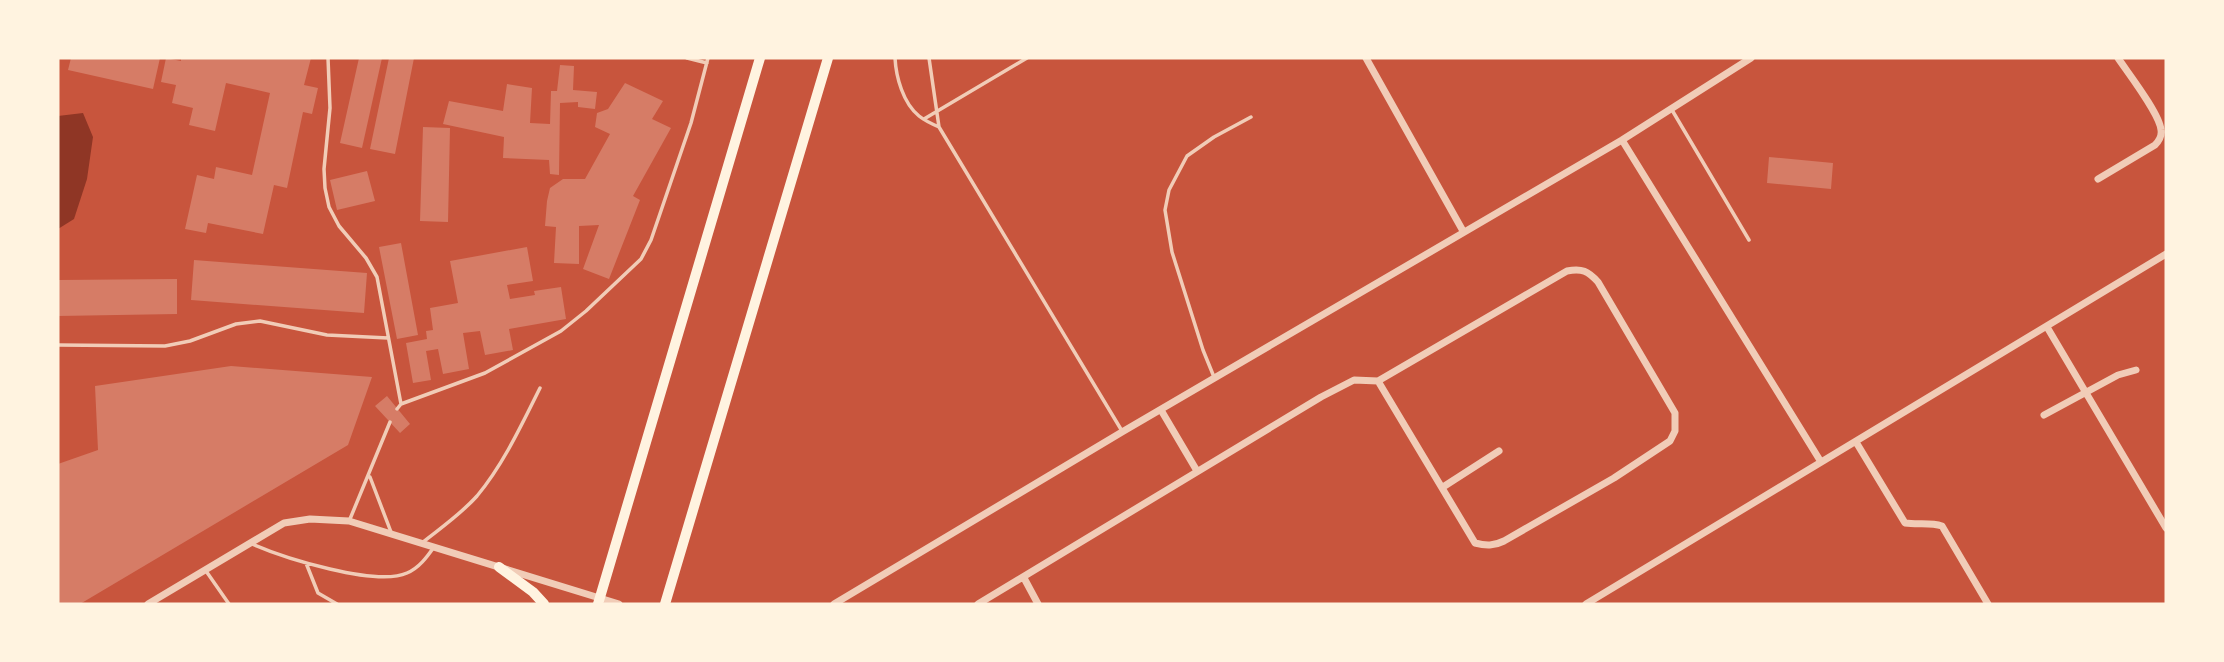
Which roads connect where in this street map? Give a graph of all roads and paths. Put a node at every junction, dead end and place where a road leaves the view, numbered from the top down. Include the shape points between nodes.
1 (328, 58) edge
2 (687, 58) edge
3 (708, 58) edge
4 (760, 58) edge
5 (828, 58) edge
6 (895, 58) edge
7 (929, 58) edge
8 (1027, 58) edge
9 (1366, 58) edge
10 (1751, 58) edge
11 (2118, 58) edge
12 (707, 64) junction
13 (1671, 108) junction
14 (937, 112) junction
15 (1251, 117) dead end
16 (924, 119) junction
17 (939, 127) junction
18 (1622, 140) junction
19 (2098, 179) dead end
20 (1463, 231) junction
21 (1749, 240) dead end
22 (2166, 254) edge
23 (2048, 327) junction
24 (388, 338) junction
25 (58, 345) edge
26 (2136, 370) dead end
27 (1215, 379) junction
28 (1378, 381) junction
29 (540, 388) dead end
30 (2085, 392) junction
31 (401, 404) junction
32 (397, 409) dead end
33 (1161, 410) junction
34 (2044, 415) dead end
35 (390, 422) dead end
36 (1122, 432) junction
37 (1856, 442) junction
38 (1499, 451) dead end
39 (1822, 462) junction
40 (1197, 471) junction
41 (369, 475) junction
42 (1443, 486) junction
43 (349, 521) junction
44 (2166, 528) edge
45 (392, 534) junction
46 (251, 543) junction
47 (422, 543) junction
48 (435, 547) junction
49 (306, 563) junction
50 (499, 567) junction
51 (206, 571) junction
52 (1024, 578) junction
53 (599, 601) edge
54 (148, 604) edge
55 (229, 604) edge
56 (337, 604) edge
57 (544, 604) edge
58 (619, 604) edge
59 (665, 604) edge
60 (834, 604) edge
61 (978, 604) edge
62 (1038, 604) edge
63 (1586, 604) edge
64 (1988, 604) edge

1 - 24 lane via 330,108 324,169 329,207 377,277
2 - 12 lane
3 - 12 lane
4 - 53 main road
5 - 59 main road
6 - 16 lane via 904,96
7 - 14 lane
8 - 14 lane
9 - 20 street
10 - 13 street
11 - 19 street via 2159,121 2160,139
12 - 31 lane via 666,197 641,259 561,331 485,373
13 - 18 street
13 - 21 lane
14 - 16 lane
14 - 17 lane
15 - 27 lane via 1187,156 1164,210 1172,252
16 - 17 lane
17 - 36 lane
18 - 20 street
18 - 39 street
20 - 27 street
22 - 23 street
23 - 30 street
23 - 37 street
24 - 25 lane via 327,335 260,321 164,345
24 - 31 lane
26 - 30 street
27 - 33 street
28 - 40 street via 1354,380
28 - 42 street
28 - 42 street via 1557,276 1583,270 1598,282 1675,413 1670,441 1495,545 1475,543
29 - 47 lane via 484,486 460,513
30 - 34 street
30 - 44 street
31 - 32 lane
33 - 36 street
33 - 40 street
35 - 41 lane
36 - 60 street
37 - 39 street
37 - 64 street via 1905,523 1942,526
38 - 42 street
39 - 63 street
40 - 52 street
41 - 43 lane
41 - 45 lane
43 - 45 street
43 - 46 street via 295,521
45 - 47 street
46 - 49 lane
46 - 51 street
47 - 48 street
48 - 49 lane via 409,573 394,577
48 - 50 street
49 - 56 lane via 318,593
50 - 53 street
50 - 57 main road
51 - 54 street
51 - 55 lane
52 - 61 street
52 - 62 street
53 - 58 street

